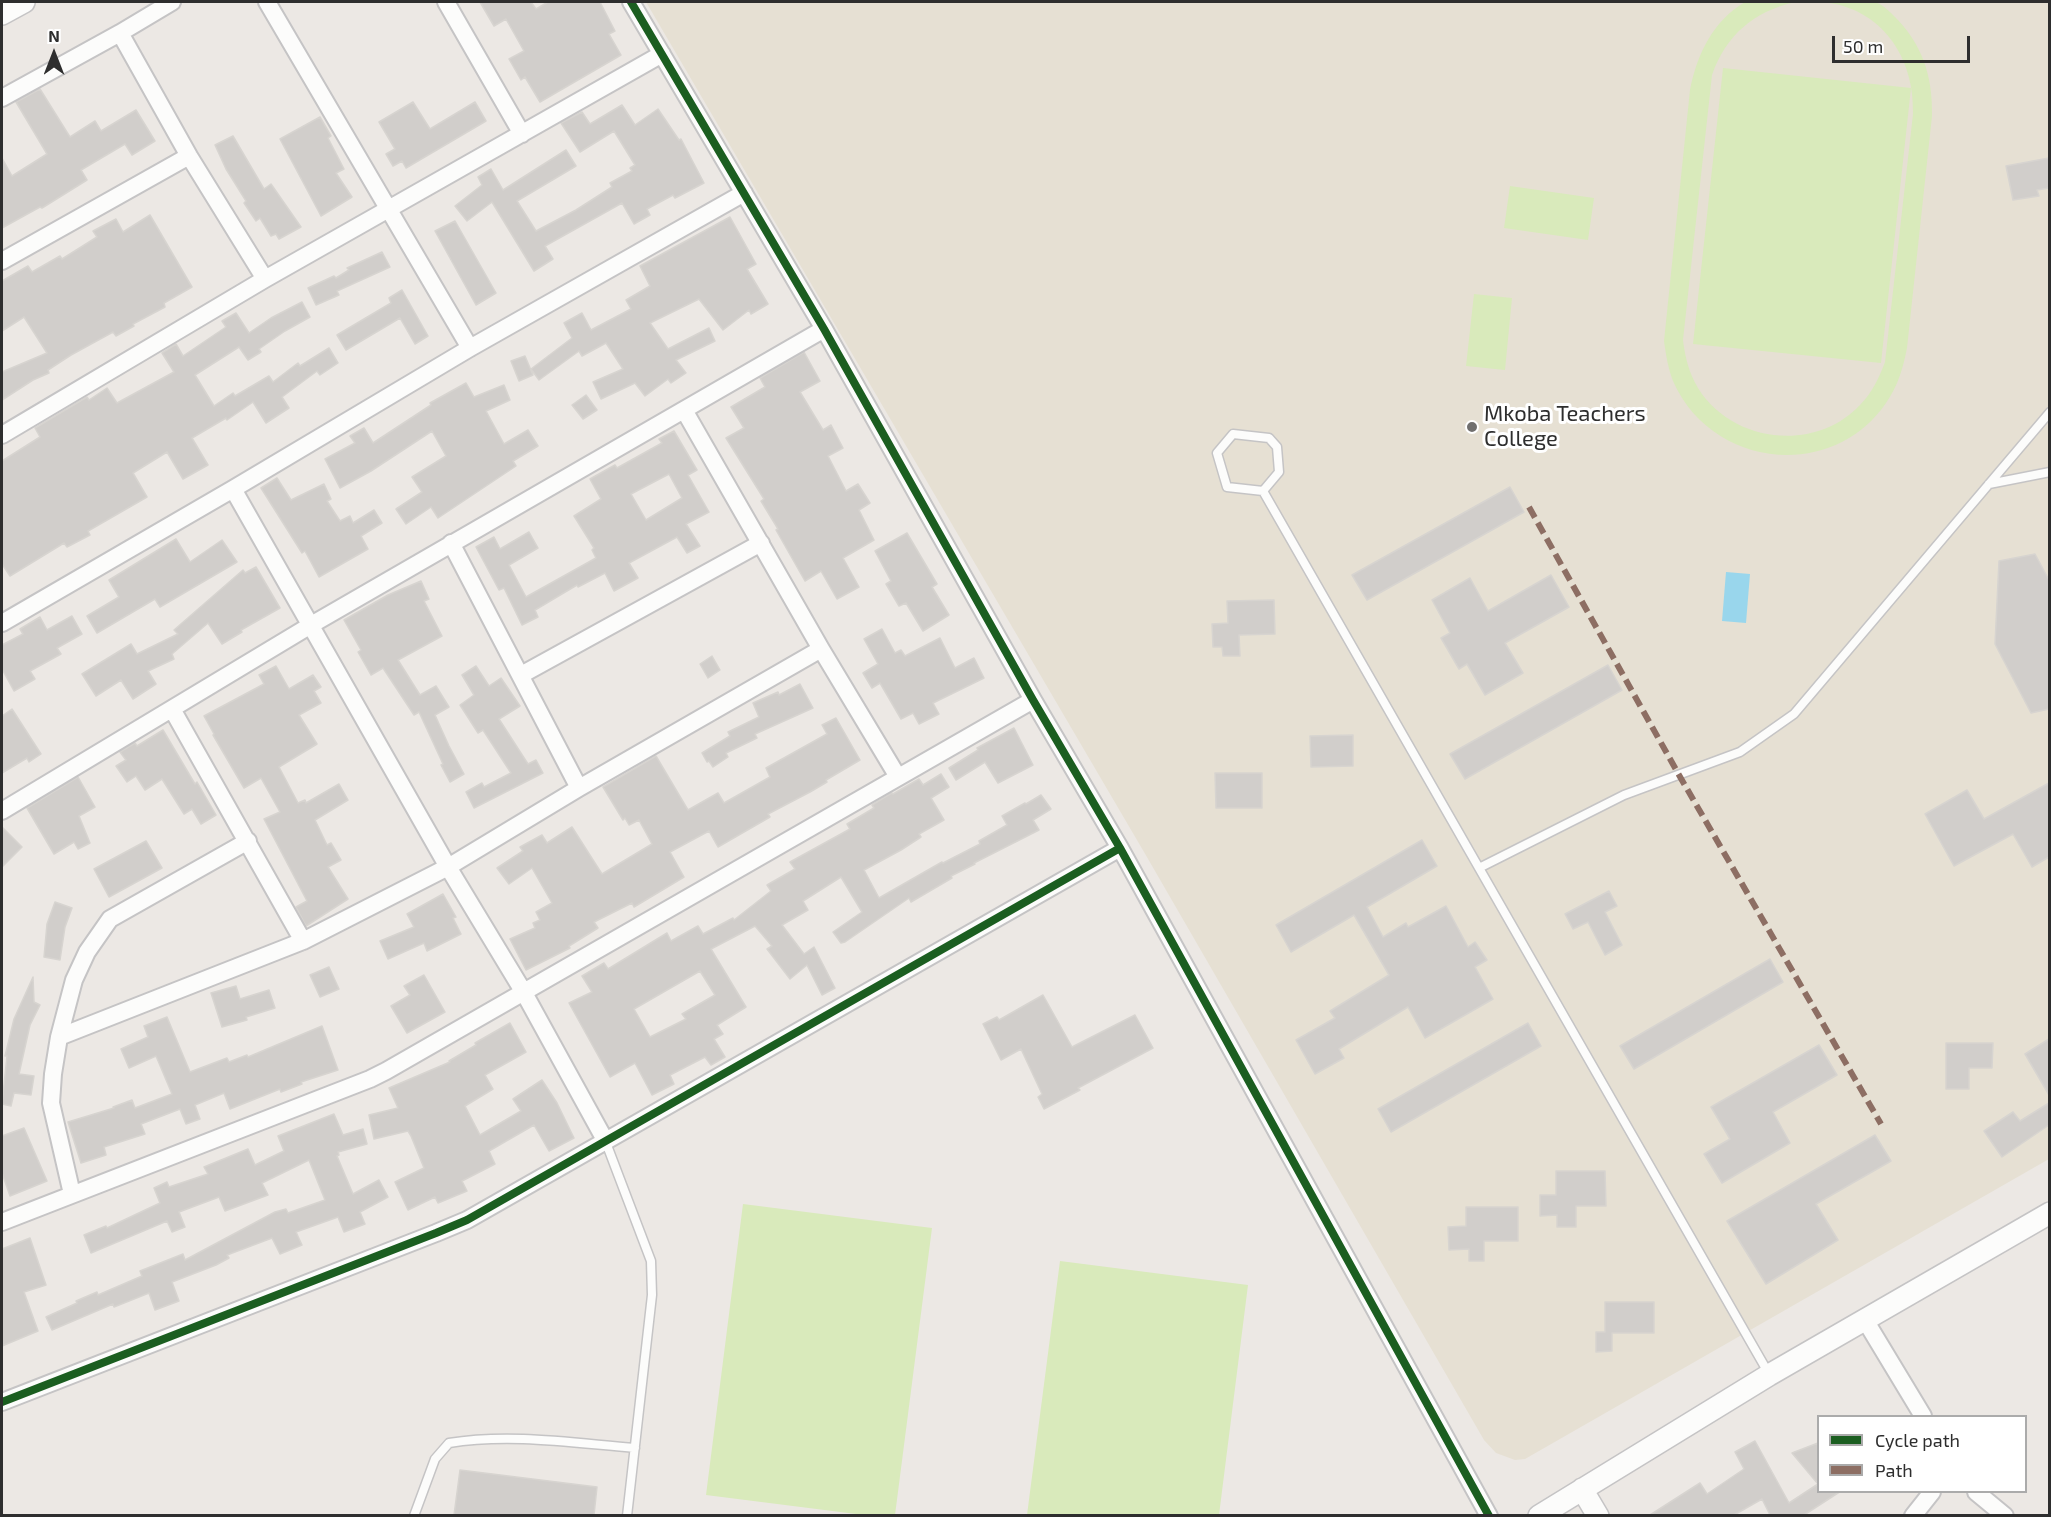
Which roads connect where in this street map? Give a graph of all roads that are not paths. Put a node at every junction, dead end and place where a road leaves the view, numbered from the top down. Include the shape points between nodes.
1 (24, 2) edge
2 (172, 2) edge
3 (267, 2) edge
4 (446, 2) edge
5 (631, 2) edge
6 (2, 14) edge
7 (120, 33) junction
8 (662, 54) junction
9 (2, 98) edge
10 (522, 134) junction
11 (189, 156) junction
12 (744, 193) junction
13 (390, 210) junction
14 (2, 261) edge
15 (265, 279) junction
16 (824, 329) junction
17 (470, 348) junction
18 (684, 410) junction
19 (2049, 412) edge
20 (2, 435) edge
21 (2049, 472) edge
22 (1989, 484) junction
23 (234, 489) junction
24 (1263, 491) junction
25 (451, 543) junction
26 (761, 543) junction
27 (2, 622) edge
28 (311, 625) junction
29 (821, 649) junction
30 (521, 675) junction
31 (1033, 700) junction
32 (172, 709) junction
33 (898, 777) junction
34 (579, 788) junction
35 (2, 811) edge
36 (248, 841) junction
37 (1120, 848) junction
38 (448, 867) junction
39 (1479, 868) junction
40 (303, 940) junction
41 (523, 991) junction
42 (59, 1037) junction
43 (605, 1140) junction
44 (72, 1194) junction
45 (2049, 1213) edge
46 (2, 1222) edge
47 (1865, 1320) junction
48 (1769, 1375) junction
49 (2, 1402) edge
50 (1922, 1415) edge
51 (635, 1448) junction
52 (1581, 1489) junction
53 (1930, 1493) edge
54 (1978, 1493) edge
55 (414, 1515) edge
56 (627, 1515) edge
57 (1490, 1515) edge
58 (1539, 1515) edge
59 (1598, 1515) edge
60 (1913, 1515) edge
61 (2005, 1515) edge

1 - 6 street
2 - 7 street
3 - 13 street
4 - 10 street
5 - 8 street
7 - 9 street
7 - 11 street
8 - 10 street
8 - 12 street
10 - 13 street
11 - 14 street
11 - 15 street
12 - 16 street
12 - 17 street
13 - 15 street
13 - 17 street
15 - 20 street
16 - 18 street
16 - 31 street
17 - 23 street
18 - 25 street
18 - 26 street
19 - 22 lane
21 - 22 lane
22 - 39 lane via 1794,714 1740,752 1624,795
23 - 27 street
23 - 28 street
24 - 24 lane via 1227,487 1217,453 1233,434 1269,438 1277,447 1279,472
24 - 39 lane
25 - 28 street
25 - 30 street
26 - 29 street
26 - 30 street
28 - 32 street
28 - 38 street
29 - 33 street
29 - 34 street
30 - 34 street
31 - 33 street
31 - 37 street
32 - 35 street
32 - 36 street
33 - 41 street
34 - 38 street
36 - 40 street
36 - 42 street via 110,919 80,965
37 - 43 street
37 - 57 street
38 - 40 street
38 - 41 street
39 - 48 lane
40 - 42 street
41 - 43 street
41 - 44 street via 369,1079
42 - 44 street via 51,1103
43 - 49 street via 453,1226
43 - 51 lane via 651,1261 652,1295
44 - 46 street
45 - 47 street
47 - 48 street
47 - 50 street
48 - 52 street
51 - 55 lane via 479,1438 449,1443 435,1460
51 - 56 lane
52 - 58 street
52 - 59 street
53 - 60 street
54 - 61 street

